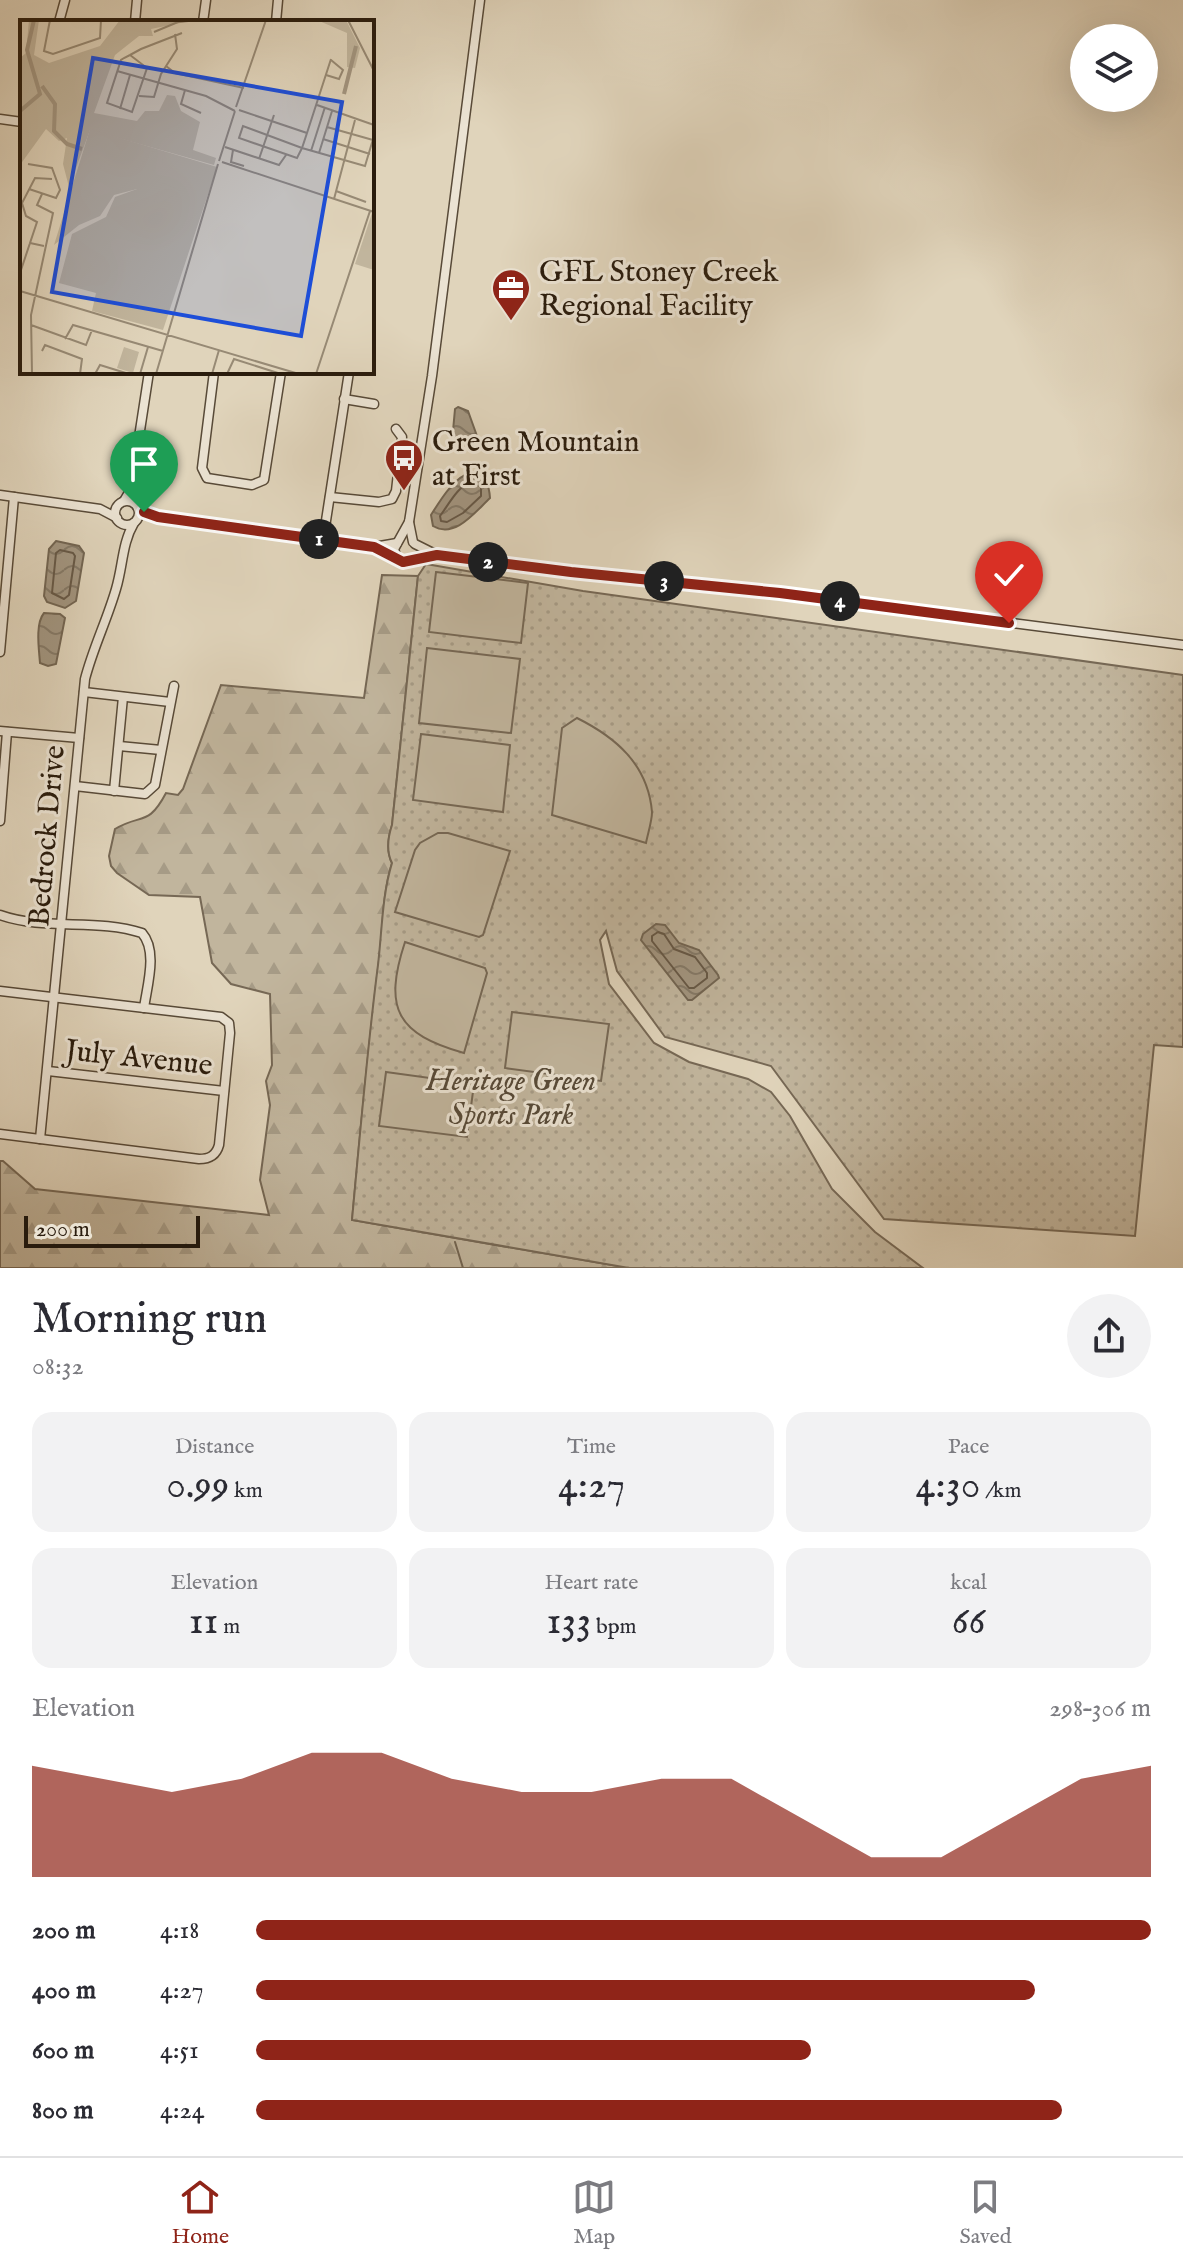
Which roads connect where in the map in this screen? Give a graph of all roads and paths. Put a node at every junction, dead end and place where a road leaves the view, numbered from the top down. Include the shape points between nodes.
1 (65, 0) edge
2 (137, 0) edge
3 (206, 0) edge
4 (278, 0) edge
5 (480, 0) edge
6 (60, 20) edge
7 (135, 20) edge
8 (203, 20) edge
9 (276, 20) edge
10 (0, 119) edge
11 (20, 122) edge
12 (149, 374) edge
13 (214, 374) edge
14 (281, 374) edge
15 (349, 374) edge
16 (344, 399) junction
17 (374, 404) dead end
18 (396, 429) dead end
19 (131, 489) junction
20 (0, 495) edge
21 (14, 497) junction
22 (330, 497) junction
23 (121, 504) junction
24 (137, 506) junction
25 (100, 509) junction
26 (158, 517) junction
27 (118, 519) junction
28 (136, 521) junction
29 (409, 522) junction
30 (323, 540) junction
31 (399, 542) junction
32 (125, 543) junction
33 (414, 543) junction
34 (374, 547) junction
35 (437, 555) junction
36 (395, 556) junction
37 (413, 560) junction
38 (1183, 645) edge
39 (0, 652) edge
40 (174, 686) dead end
41 (84, 692) junction
42 (123, 697) junction
43 (170, 702) junction
44 (4, 732) edge
45 (79, 738) junction
46 (119, 746) junction
47 (161, 750) junction
48 (75, 786) junction
49 (114, 791) junction
50 (0, 821) edge
51 (0, 915) edge
52 (63, 923) junction
53 (0, 991) edge
54 (55, 998) junction
55 (144, 1008) junction
56 (48, 1071) junction
57 (224, 1091) junction
58 (0, 1134) edge
59 (40, 1139) junction

1 - 6 street
2 - 7 street
3 - 8 street
4 - 9 street
5 - 29 street
10 - 11 street
12 - 19 street
13 - 14 street via 202,468 207,478 252,485 264,480
15 - 16 street
16 - 17 street
16 - 22 street
18 - 22 street via 402,437 392,499
19 - 23 street
19 - 24 street
20 - 21 street
21 - 25 street
21 - 39 street
22 - 30 street
23 - 24 street
23 - 25 street
23 - 27 street
24 - 26 street
24 - 28 street, Bedrock Drive
25 - 27 street
26 - 28 street
26 - 30 street
27 - 28 street via 126,525
27 - 32 street, Bedrock Drive
28 - 32 street, Bedrock Drive
29 - 31 street
29 - 33 street
30 - 34 street
31 - 33 street
31 - 34 street
31 - 36 street
32 - 41 street, Bedrock Drive
33 - 35 street
33 - 37 street
34 - 36 street
35 - 37 street
35 - 38 street
36 - 37 street via 403,562
40 - 43 street
41 - 42 street
41 - 45 street, Bedrock Drive
42 - 43 street
42 - 46 street
43 - 47 street
44 - 45 street
44 - 50 street
45 - 48 street, Bedrock Drive
46 - 47 street
46 - 49 street
47 - 49 street via 150,792
48 - 49 street
48 - 52 street, Bedrock Drive
51 - 52 street
52 - 54 street, Bedrock Drive
52 - 55 street via 146,936 150,952
53 - 54 street
54 - 55 street
54 - 56 street, Bedrock Drive
55 - 57 street via 227,1020
56 - 57 street, July Avenue
56 - 59 street, Bedrock Drive
57 - 59 street via 219,1148 208,1158
58 - 59 street

